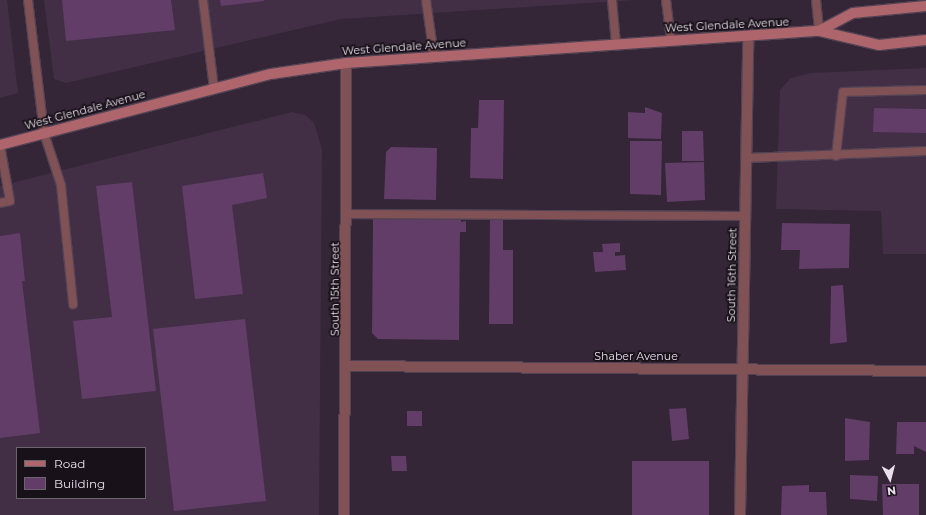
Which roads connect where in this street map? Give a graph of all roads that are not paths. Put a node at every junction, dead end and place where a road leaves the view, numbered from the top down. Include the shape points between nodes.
1 (28, 0) edge
2 (204, 0) edge
3 (426, 0) edge
4 (612, 0) edge
5 (666, 0) edge
6 (816, 0) edge
7 (925, 0) edge
8 (926, 6) edge
9 (896, 9) junction
10 (819, 31) junction
11 (748, 36) junction
12 (671, 40) junction
13 (926, 40) edge
14 (616, 44) junction
15 (434, 56) junction
16 (346, 63) junction
17 (214, 88) junction
18 (926, 90) edge
19 (44, 133) junction
20 (0, 145) edge
21 (926, 151) edge
22 (836, 156) junction
23 (746, 158) junction
24 (0, 203) edge
25 (347, 214) junction
26 (745, 216) junction
27 (73, 304) dead end
28 (346, 366) junction
29 (742, 369) junction
30 (926, 371) edge
31 (344, 515) edge
32 (740, 515) edge

1 - 19 lane
2 - 17 lane
3 - 15 lane
4 - 14 lane
5 - 12 lane
6 - 10 lane
7 - 9 main road
8 - 9 main road, West Glendale Avenue
9 - 10 main road, West Glendale Avenue via 853,13
10 - 11 main road, West Glendale Avenue
10 - 13 main road, West Glendale Avenue via 879,45
11 - 12 main road, West Glendale Avenue
11 - 23 street, South 16th Street
12 - 14 main road, West Glendale Avenue
14 - 15 main road, West Glendale Avenue
15 - 16 main road, West Glendale Avenue
16 - 17 main road, West Glendale Avenue via 271,74
16 - 25 street, South 15th Street
17 - 19 main road, West Glendale Avenue
18 - 22 lane via 843,92
19 - 20 main road, West Glendale Avenue
19 - 27 lane via 61,185
20 - 24 lane via 10,201
21 - 22 lane
22 - 23 lane
23 - 26 street, South 16th Street
25 - 26 lane
25 - 28 street, South 15th Street
26 - 29 street, South 16th Street
28 - 29 street, Shaber Avenue
28 - 31 street, South 15th Street
29 - 30 street, Shaber Avenue
29 - 32 street, South 16th Street

